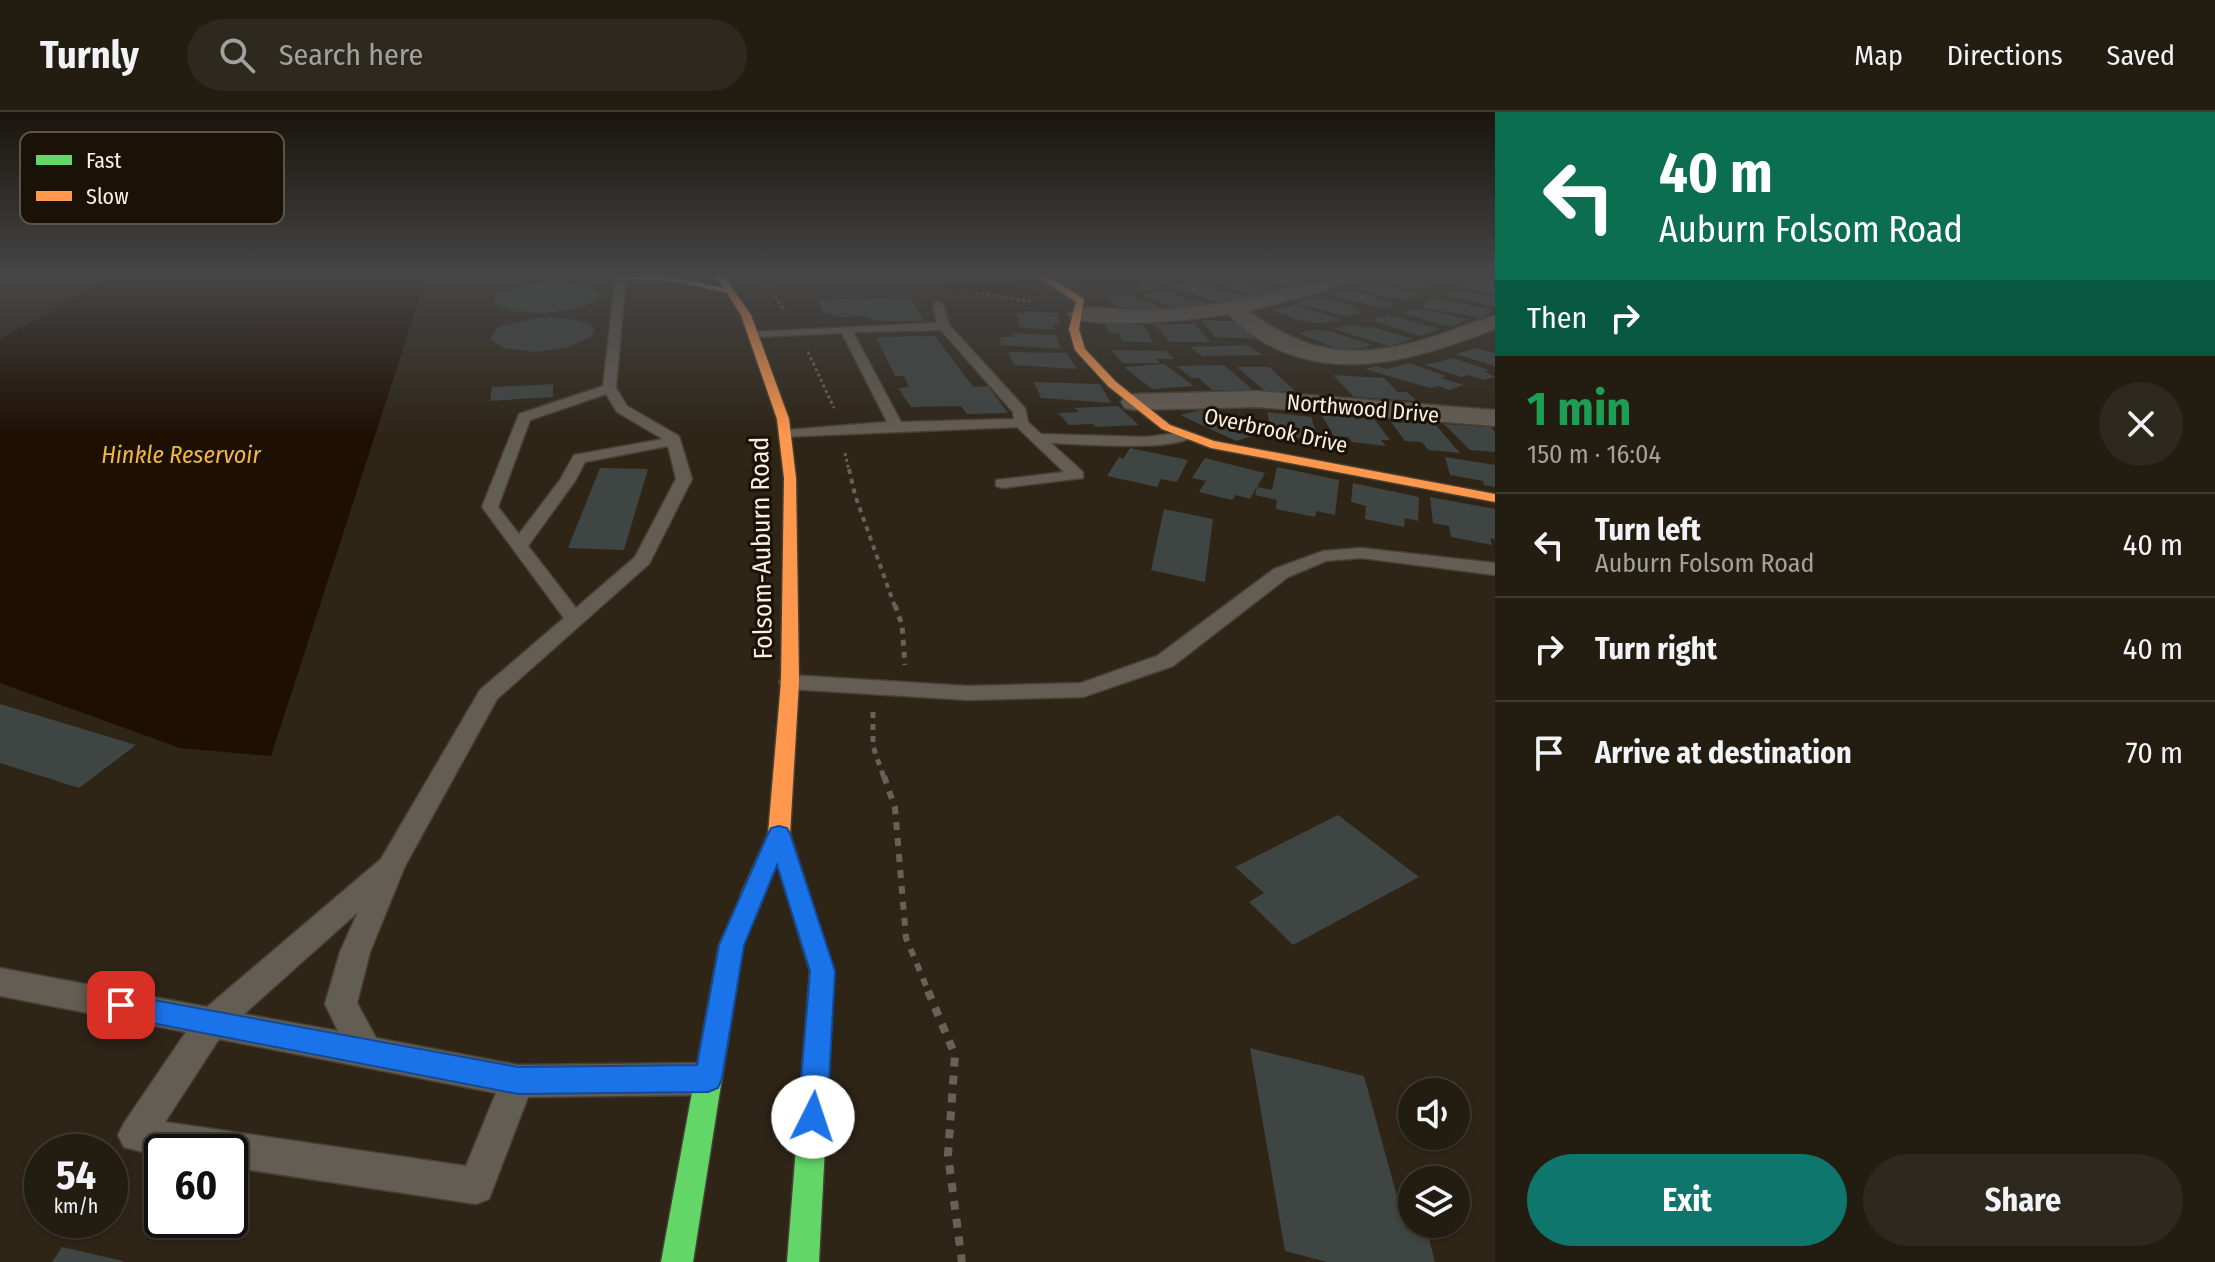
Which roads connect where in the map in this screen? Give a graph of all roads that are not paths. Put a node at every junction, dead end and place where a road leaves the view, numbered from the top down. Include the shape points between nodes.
1 (615, 329) edge
2 (751, 329) edge
3 (846, 329) junction
4 (857, 329) edge
5 (947, 329) edge
6 (1074, 329) edge
7 (1261, 329) edge
8 (1475, 329) edge
9 (754, 334) junction
10 (609, 388) junction
11 (1134, 402) junction
12 (1495, 418) edge
13 (1021, 423) junction
14 (896, 426) junction
15 (786, 434) junction
16 (1186, 436) junction
17 (1038, 438) junction
18 (674, 441) junction
19 (1002, 483) dead end
20 (1495, 498) edge
21 (519, 546) junction
22 (1495, 569) edge
23 (574, 618) junction
24 (790, 682) junction
25 (779, 834) junction
26 (392, 864) junction
27 (0, 982) edge
28 (211, 1023) junction
29 (365, 1050) junction
30 (708, 1078) junction
31 (518, 1081) junction
32 (677, 1262) edge
33 (803, 1262) edge

1 - 10 lane
2 - 9 main road, Folsom-Auburn Road
3 - 4 lane
3 - 9 lane
3 - 14 lane
5 - 13 lane via 1020,411
6 - 11 main road, Overbrook Drive via 1080,350
7 - 8 street via 1294,347 1346,358 1391,356
9 - 15 main road, Folsom-Auburn Road
10 - 18 lane via 622,409
10 - 21 lane via 524,417 490,507
11 - 12 street, Northwood Drive via 1257,399
11 - 16 main road, Overbrook Drive
13 - 14 lane
13 - 17 lane
14 - 15 lane
15 - 24 main road, Folsom-Auburn Road
16 - 17 lane via 1146,441
16 - 20 main road, Overbrook Drive
17 - 19 lane via 1077,475
18 - 21 lane via 579,458
18 - 23 lane via 684,479 643,560
21 - 23 lane
22 - 24 lane via 1361,553 1323,556 1281,573 1165,661 1083,690 968,693
23 - 26 lane via 488,695
24 - 25 main road, Folsom-Auburn Road
25 - 30 main road via 731,945
25 - 33 main road via 822,971
26 - 28 lane
26 - 29 lane via 355,952 341,1004
27 - 28 lane
28 - 29 lane
28 - 31 lane via 136,1135 476,1186
29 - 31 lane
30 - 31 lane
30 - 32 main road

